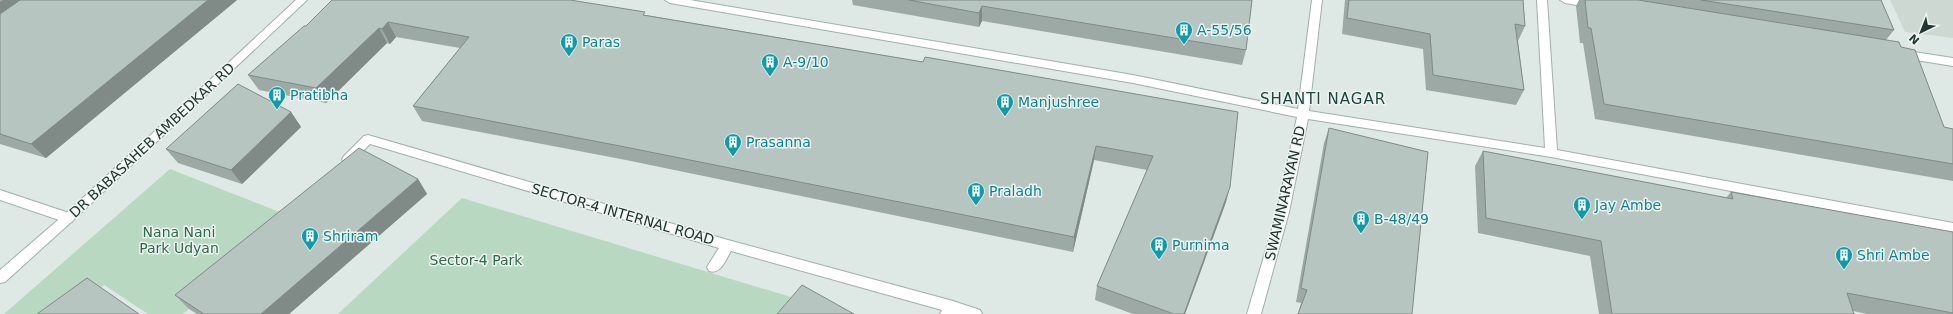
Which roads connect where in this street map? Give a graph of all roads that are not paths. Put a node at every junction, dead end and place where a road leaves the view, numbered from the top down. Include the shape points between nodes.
1 (302, 0) edge
2 (670, 0) edge
3 (1317, 0) edge
4 (1542, 0) edge
5 (1565, 0) edge
6 (1604, 6) edge
7 (1891, 52) edge
8 (1953, 62) edge
9 (1303, 114) junction
10 (1551, 153) junction
11 (340, 166) edge
12 (0, 195) edge
13 (68, 218) junction
14 (1953, 228) edge
15 (728, 245) junction
16 (714, 267) dead end
17 (0, 278) edge
18 (950, 310) edge
19 (975, 314) edge
20 (1254, 314) edge

1 - 13 street, DR BABASAHEB AMBEDKAR RD
2 - 9 street via 1133,79
3 - 9 street, SWAMINARAYAN RD
4 - 10 street
5 - 6 street
7 - 8 street
9 - 10 street
9 - 20 street, SWAMINARAYAN RD via 1284,212
10 - 14 street
11 - 15 street, SECTOR-4 INTERNAL ROAD via 368,139
12 - 13 street
13 - 17 street, DR BABASAHEB AMBEDKAR RD
15 - 16 street
15 - 18 street, SECTOR-4 INTERNAL ROAD
18 - 19 street, SECTOR-4 INTERNAL ROAD

